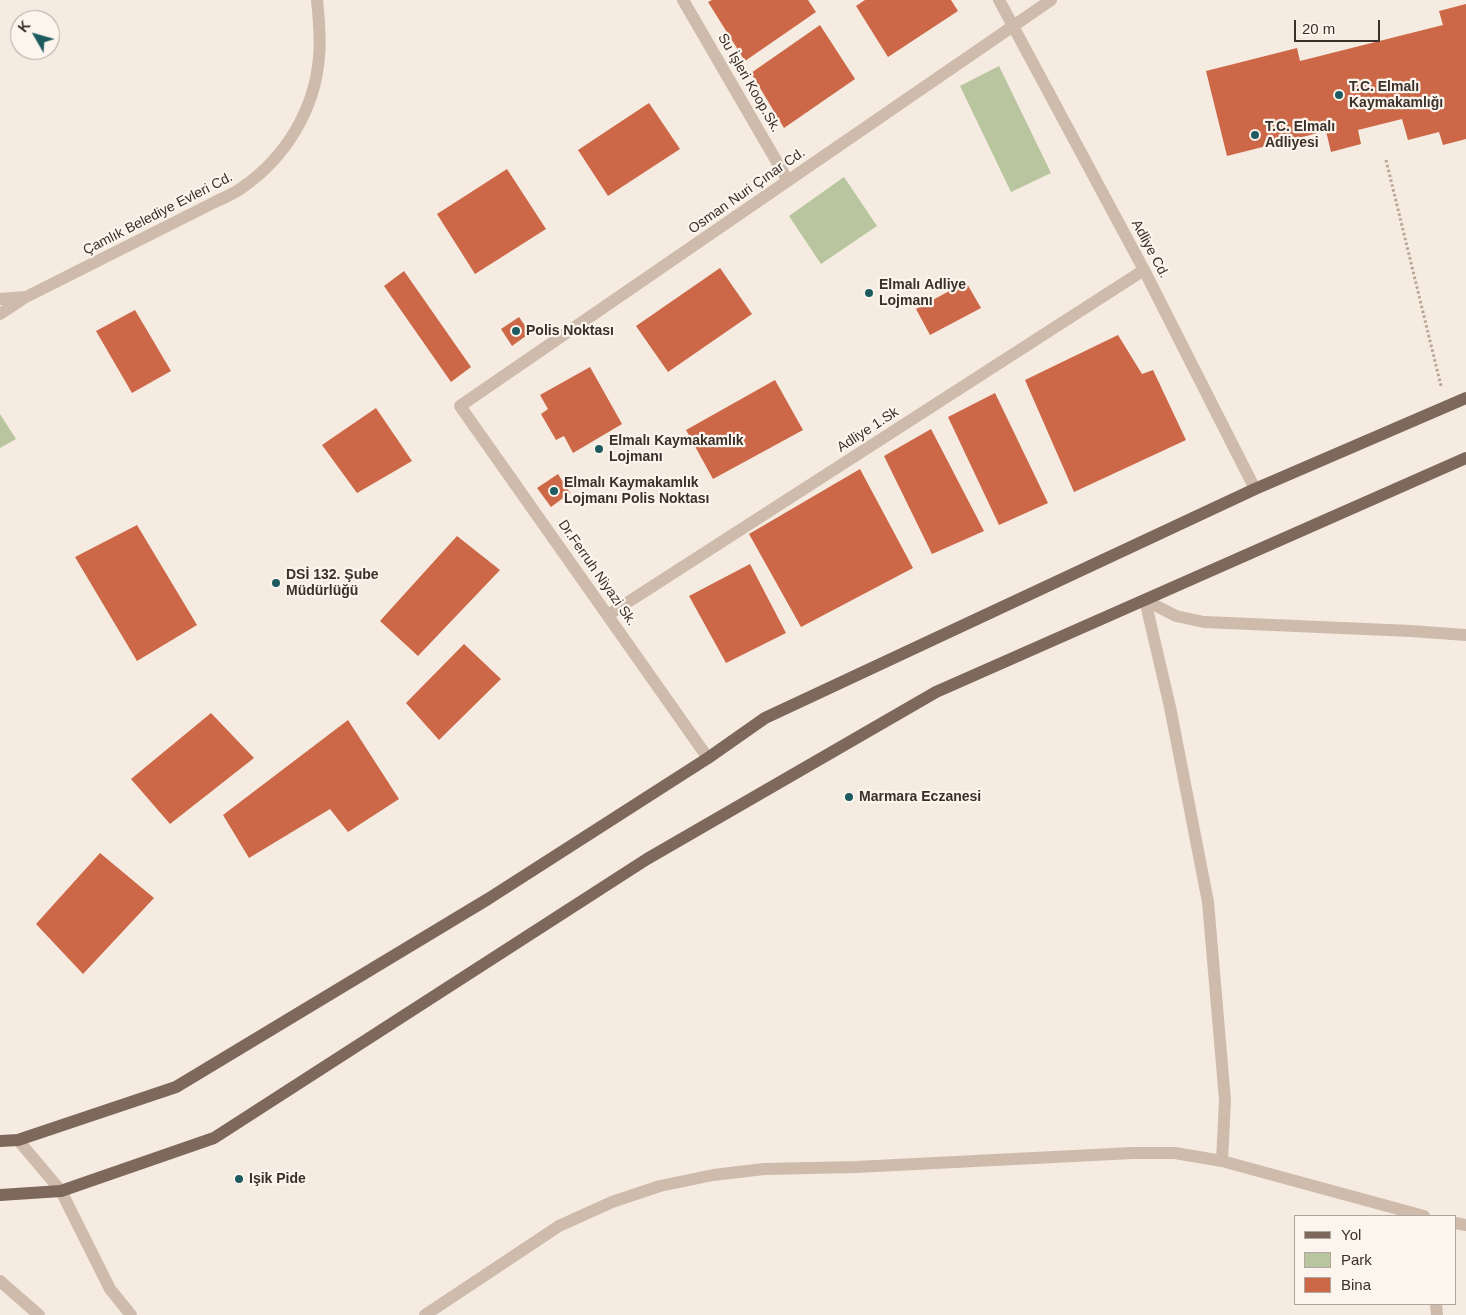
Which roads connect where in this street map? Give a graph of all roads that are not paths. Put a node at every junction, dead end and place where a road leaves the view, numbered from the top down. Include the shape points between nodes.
1 (318, 0) edge
2 (683, 0) edge
3 (999, 0) edge
4 (1051, 0) edge
5 (1014, 25) junction
6 (788, 181) junction
7 (1144, 270) junction
8 (26, 297) junction
9 (0, 299) edge
10 (0, 314) edge
11 (1466, 398) edge
12 (460, 406) joint
13 (1466, 458) edge
14 (1255, 489) junction
15 (1144, 600) junction
16 (608, 615) junction
17 (1466, 635) edge
18 (708, 758) junction
19 (18, 1140) junction
20 (0, 1141) edge
21 (1222, 1161) junction
22 (61, 1191) junction
23 (0, 1195) edge
24 (1420, 1215) edge
25 (0, 1281) edge
26 (39, 1315) edge
27 (131, 1315) edge
28 (425, 1315) edge

1 - 8 street, Çamlık Belediye Evleri Cd. via 320,57 312,95 297,130 272,163 242,188
2 - 6 street, Su İşleri Koop.Sk.
3 - 5 street, Adliye Cd.
4 - 5 street, Osman Nuri Çınar Cd.
5 - 6 street, Osman Nuri Çınar Cd.
5 - 7 street, Adliye Cd.
6 - 12 street, Osman Nuri Çınar Cd.
7 - 14 street, Adliye Cd.
7 - 16 street, Adliye 1.Sk
8 - 9 street, Çamlık Belediye Evleri Cd.
8 - 10 street
11 - 14 main road
12 - 16 street, Dr.Ferruh Niyazi Sk.
13 - 15 main road
14 - 18 main road via 765,718
15 - 17 street via 1176,616 1204,622
15 - 21 street via 1170,707 1208,902 1225,1100
15 - 22 main road via 936,692 715,819 647,859 214,1138
16 - 18 street, Dr.Ferruh Niyazi Sk.
18 - 19 main road via 488,899 176,1087
19 - 20 main road
19 - 22 street
21 - 24 street
21 - 28 street via 1175,1154 1133,1153 764,1169 713,1175 660,1186 559,1226
22 - 23 main road
22 - 27 street via 110,1289
25 - 26 street

